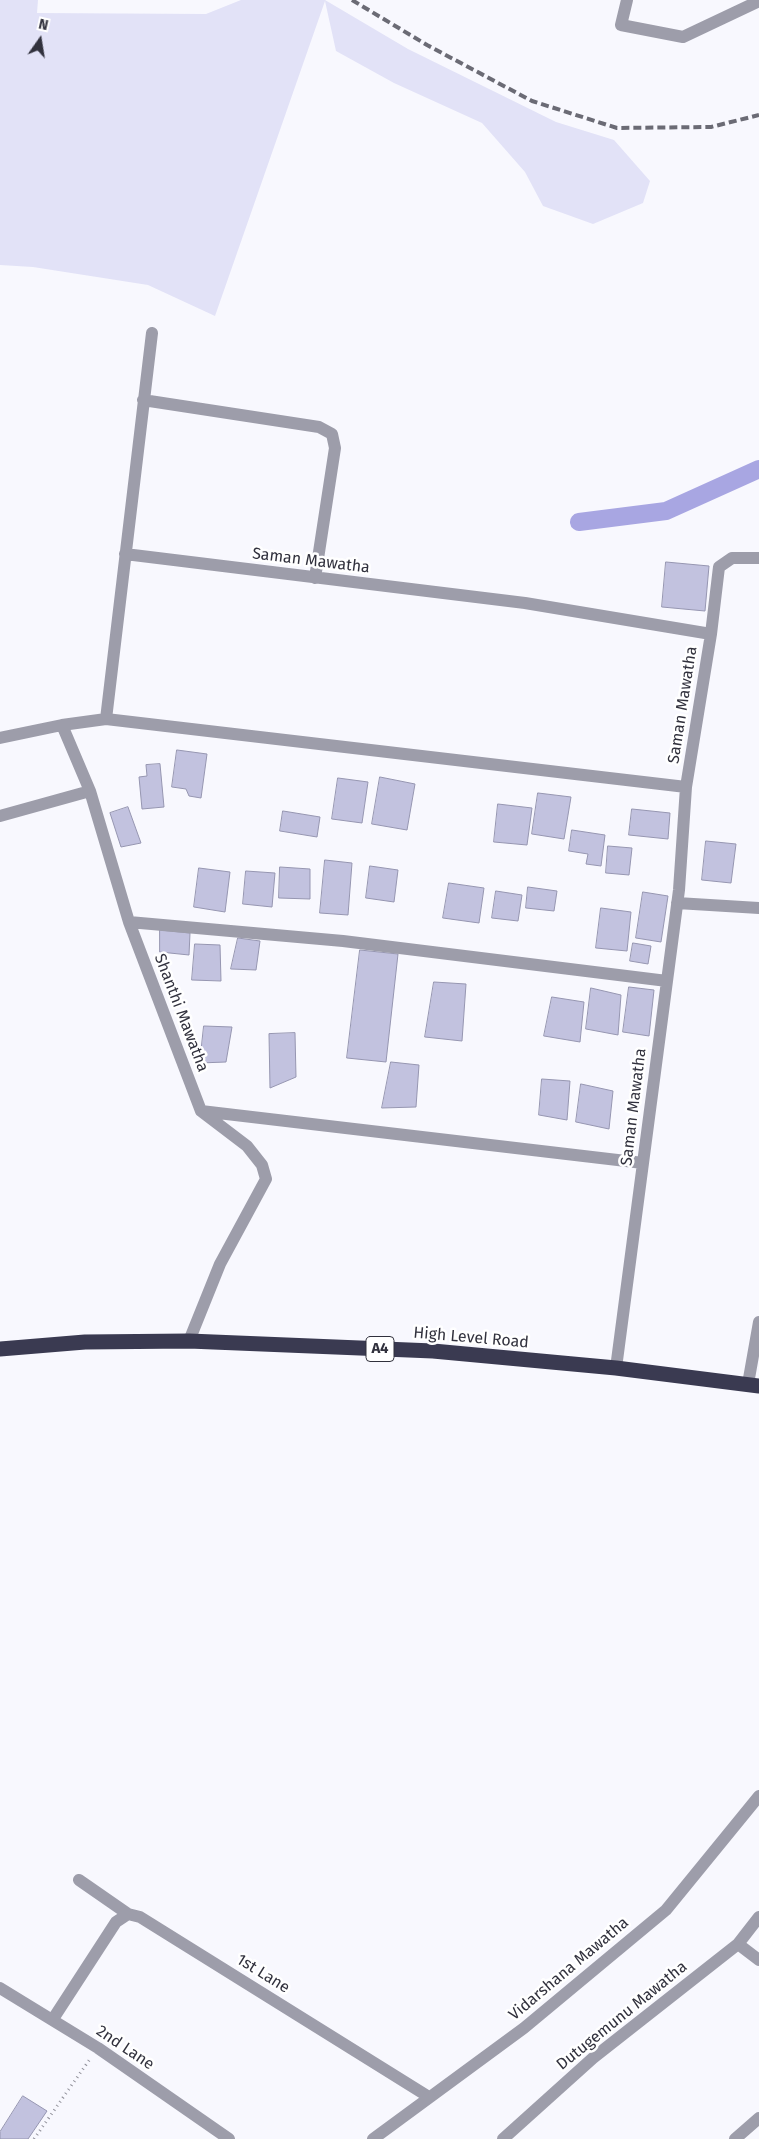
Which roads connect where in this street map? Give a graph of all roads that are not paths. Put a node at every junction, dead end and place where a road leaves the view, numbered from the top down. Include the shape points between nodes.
1 (626, 0) edge
2 (759, 1) edge
3 (152, 333) dead end
4 (143, 400) junction
5 (125, 554) junction
6 (759, 558) edge
7 (315, 578) junction
8 (710, 634) junction
9 (106, 719) junction
10 (62, 725) junction
11 (0, 738) edge
12 (686, 787) junction
13 (90, 791) junction
14 (0, 816) edge
15 (677, 903) junction
16 (759, 908) edge
17 (129, 922) junction
18 (667, 981) junction
19 (201, 1111) junction
20 (643, 1163) junction
21 (759, 1322) edge
22 (189, 1341) junction
23 (0, 1349) edge
24 (616, 1368) junction
25 (753, 1385) edge
26 (759, 1796) edge
27 (79, 1880) dead end
28 (128, 1914) junction
29 (759, 1917) edge
30 (738, 1944) junction
31 (759, 1960) edge
32 (0, 1988) edge
33 (53, 2019) junction
34 (430, 2097) junction
35 (759, 2118) edge
36 (229, 2139) edge
37 (373, 2139) edge
38 (503, 2139) edge
39 (736, 2139) edge

1 - 2 street via 621,25 683,37
3 - 4 street
4 - 5 street
4 - 7 street via 319,427 332,434 335,448
5 - 7 street, Saman Mawatha
5 - 9 street
6 - 8 street via 732,558 719,567
7 - 8 street, Saman Mawatha via 525,603
8 - 12 street, Saman Mawatha
9 - 10 street
9 - 12 street
10 - 11 street
10 - 13 street, Shanthi Mawatha
12 - 15 street, Saman Mawatha
13 - 14 street
13 - 17 street, Shanthi Mawatha
15 - 16 street
15 - 18 street, Saman Mawatha
17 - 18 street via 343,941
17 - 19 street, Shanthi Mawatha
18 - 20 street, Saman Mawatha
19 - 20 street
19 - 22 street via 247,1146 262,1166 266,1179 220,1264
20 - 24 street, Saman Mawatha
21 - 25 street
22 - 23 highway, High Level Road / A4 via 85,1342
22 - 24 highway, High Level Road / A4 via 432,1351
24 - 25 highway, High Level Road / A4
26 - 34 street, Vidarshana Mawatha via 666,1910 524,2028
27 - 28 street, 1st Lane
28 - 33 street via 116,1922
28 - 34 street, 1st Lane via 140,1917
29 - 30 street, Dutugemunu Mawatha
30 - 31 street
30 - 38 street, Dutugemunu Mawatha via 592,2058
32 - 33 street, 2nd Lane
33 - 36 street, 2nd Lane
34 - 37 street, Vidarshana Mawatha
35 - 39 street

